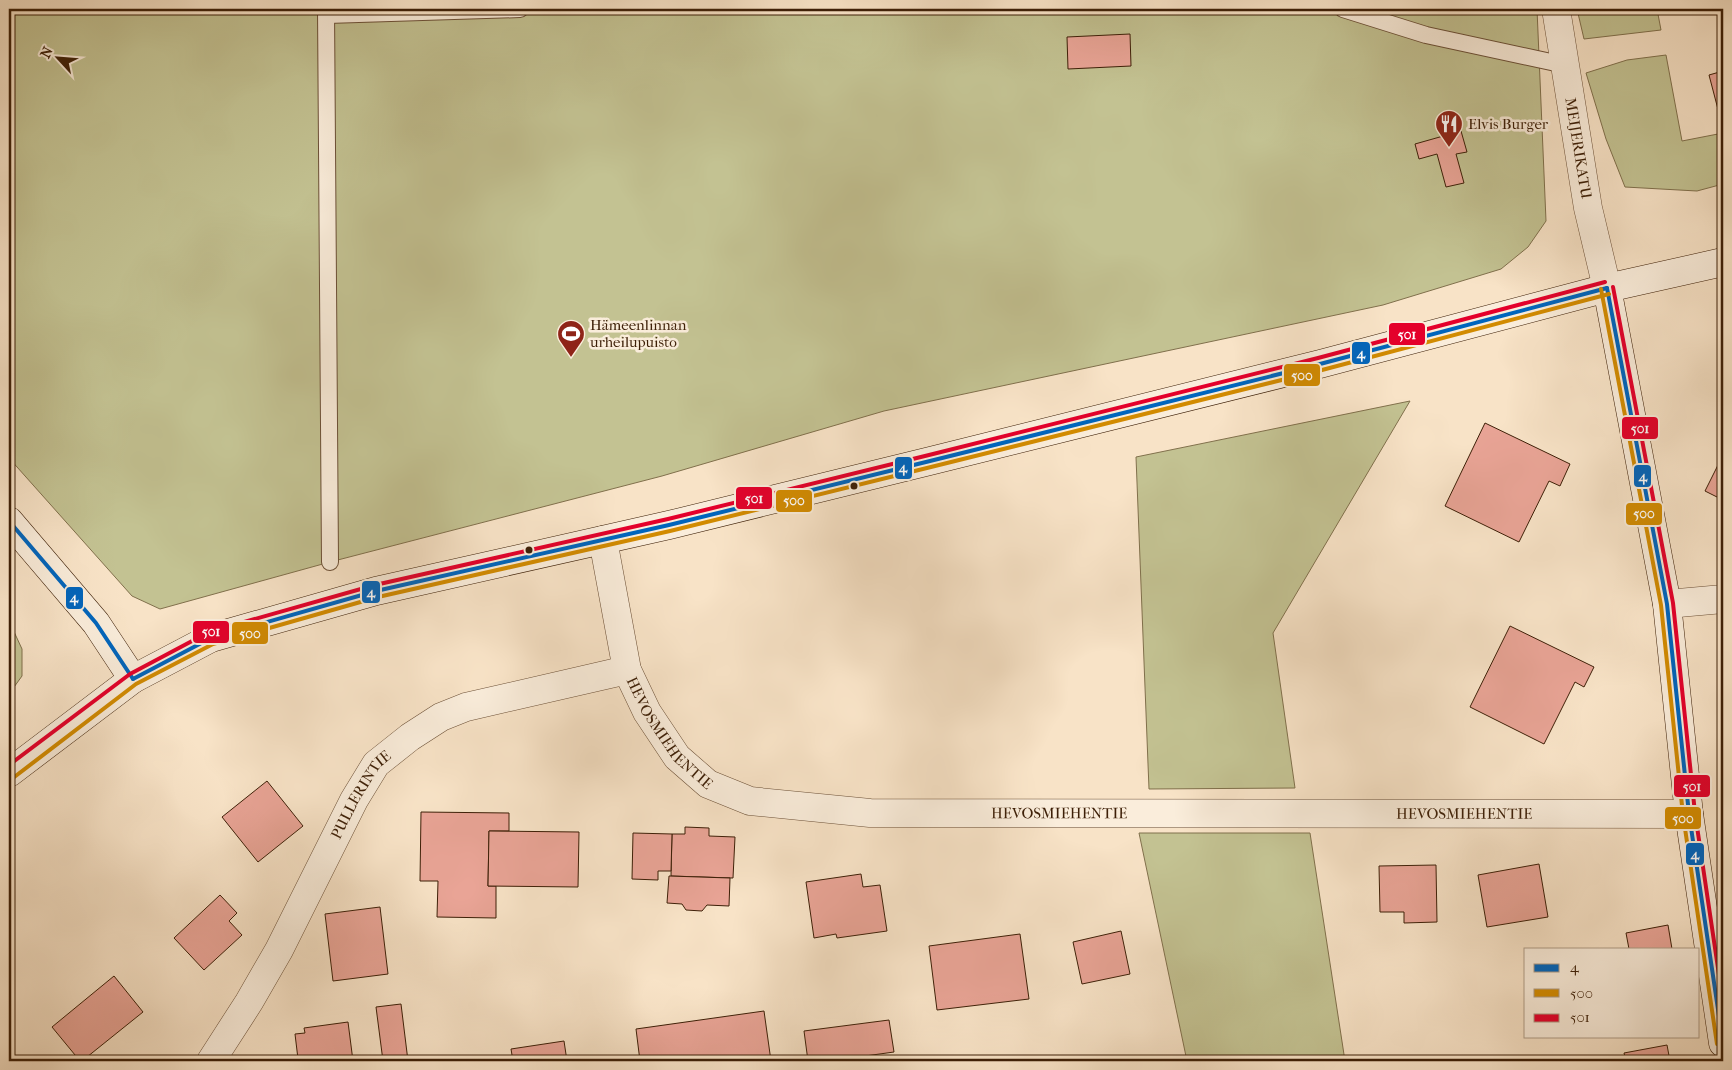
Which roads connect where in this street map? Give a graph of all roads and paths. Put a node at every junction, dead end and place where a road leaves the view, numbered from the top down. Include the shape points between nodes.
1 (520, 9) edge
2 (1343, 9) edge
3 (1556, 9) edge
4 (326, 12) edge
5 (1565, 65) junction
6 (1723, 262) edge
7 (1607, 288) junction
8 (9, 521) edge
9 (603, 540) junction
10 (330, 562) dead end
11 (1723, 599) edge
12 (1667, 604) junction
13 (627, 670) junction
14 (133, 679) junction
15 (9, 773) edge
16 (1689, 814) junction
17 (1723, 1042) edge
18 (211, 1061) edge

1 - 4 lane
2 - 5 lane via 1426,35
3 - 5 street, MEIJERIKATU
4 - 10 lane
5 - 7 street, MEIJERIKATU via 1588,208
6 - 7 street
7 - 9 street via 930,462
7 - 12 street, MEIJERIKATU
8 - 14 street via 96,623
9 - 13 street, HEVOSMIEHENTIE
9 - 14 street via 376,591 211,638
11 - 12 street
12 - 16 street, MEIJERIKATU
13 - 16 street, HEVOSMIEHENTIE via 647,712 677,757 708,784 750,801 870,813
13 - 18 street, PULLERINTIE via 466,707 441,717 376,764 354,800 279,950
14 - 15 street
16 - 17 street, MEIJERIKATU

